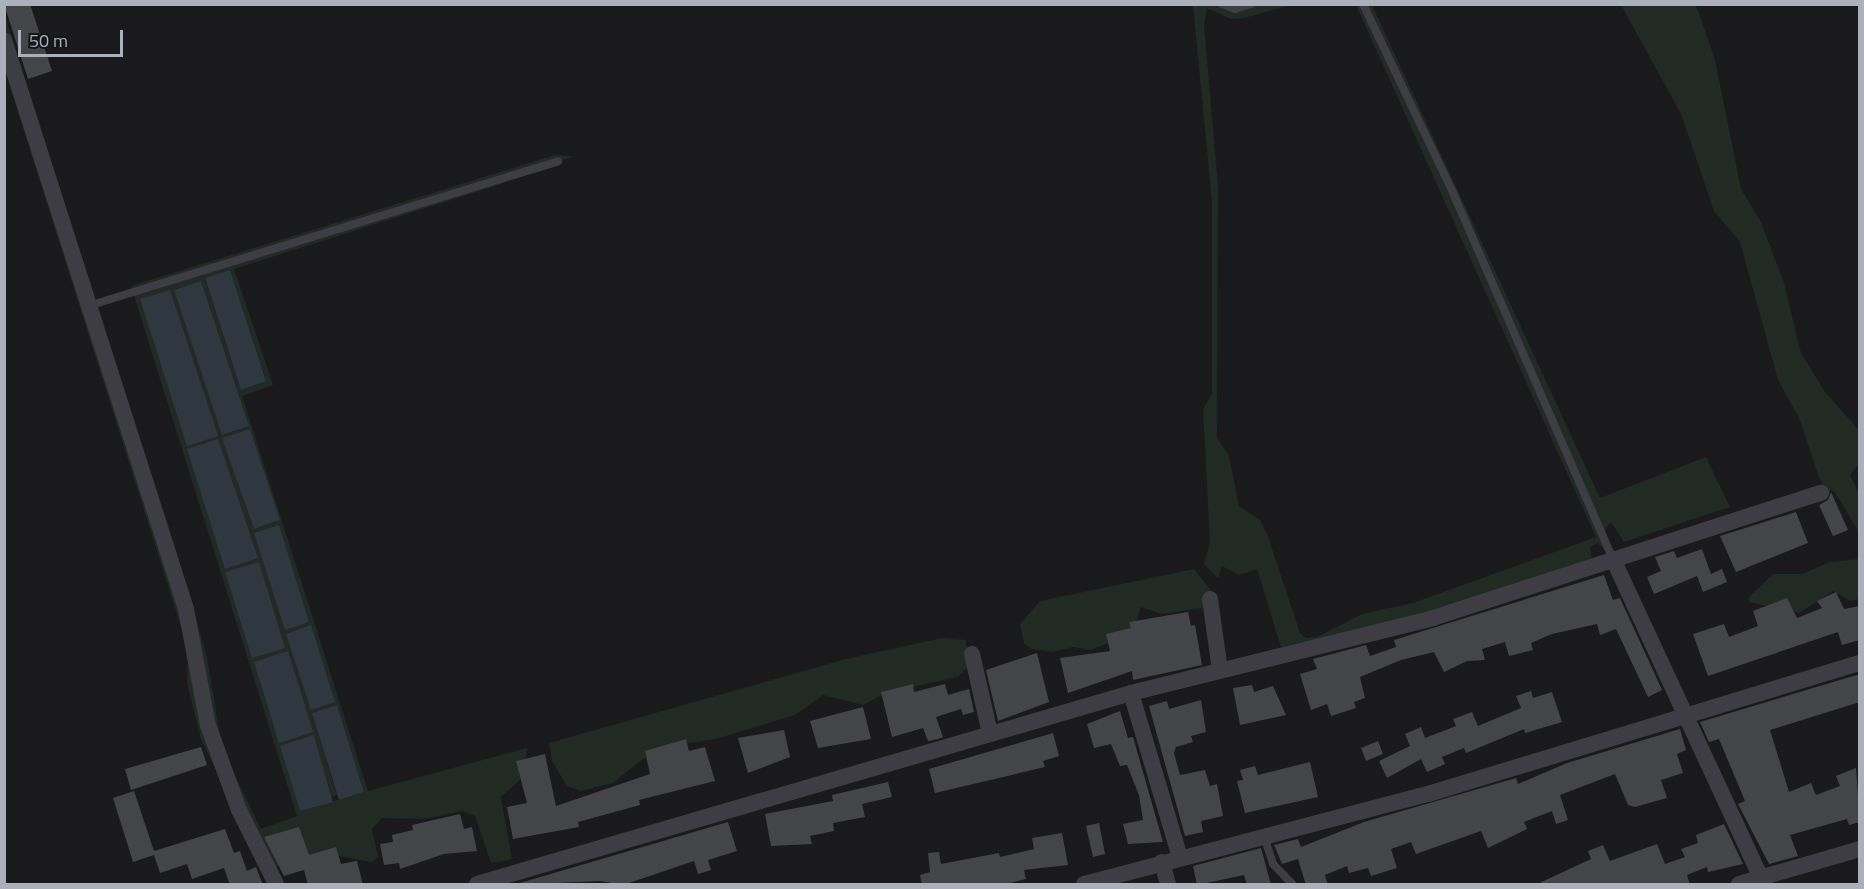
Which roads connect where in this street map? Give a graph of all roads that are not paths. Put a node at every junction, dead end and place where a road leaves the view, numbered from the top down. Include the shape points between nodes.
1 (1222, 4) edge
2 (1251, 4) edge
3 (1363, 4) edge
4 (4, 40) edge
5 (558, 161) dead end
6 (87, 306) junction
7 (1821, 493) dead end
8 (1613, 559) junction
9 (1210, 599) dead end
10 (972, 654) dead end
11 (1860, 663) edge
12 (1220, 670) junction
13 (1131, 693) junction
14 (1685, 716) junction
15 (990, 733) junction
16 (1264, 836) junction
17 (1860, 849) edge
18 (1180, 857) junction
19 (1162, 862) junction
20 (1761, 878) junction
21 (276, 885) edge
22 (477, 885) edge
23 (1084, 885) edge
24 (1168, 885) edge
25 (1292, 885) edge
26 (1740, 885) edge

1 - 2 lane via 1235,9
3 - 8 lane via 1453,193
4 - 6 street
5 - 6 lane
6 - 21 street via 189,620 208,725 239,810
7 - 8 street
8 - 12 street via 1433,618
8 - 14 street
9 - 12 street
10 - 15 street
11 - 14 street
12 - 13 street
13 - 15 street
13 - 18 street
14 - 16 street via 1428,794
14 - 20 street
15 - 22 street
16 - 18 street
16 - 25 lane via 1273,864
17 - 20 street
18 - 19 street
19 - 23 street
19 - 24 street
20 - 26 street

